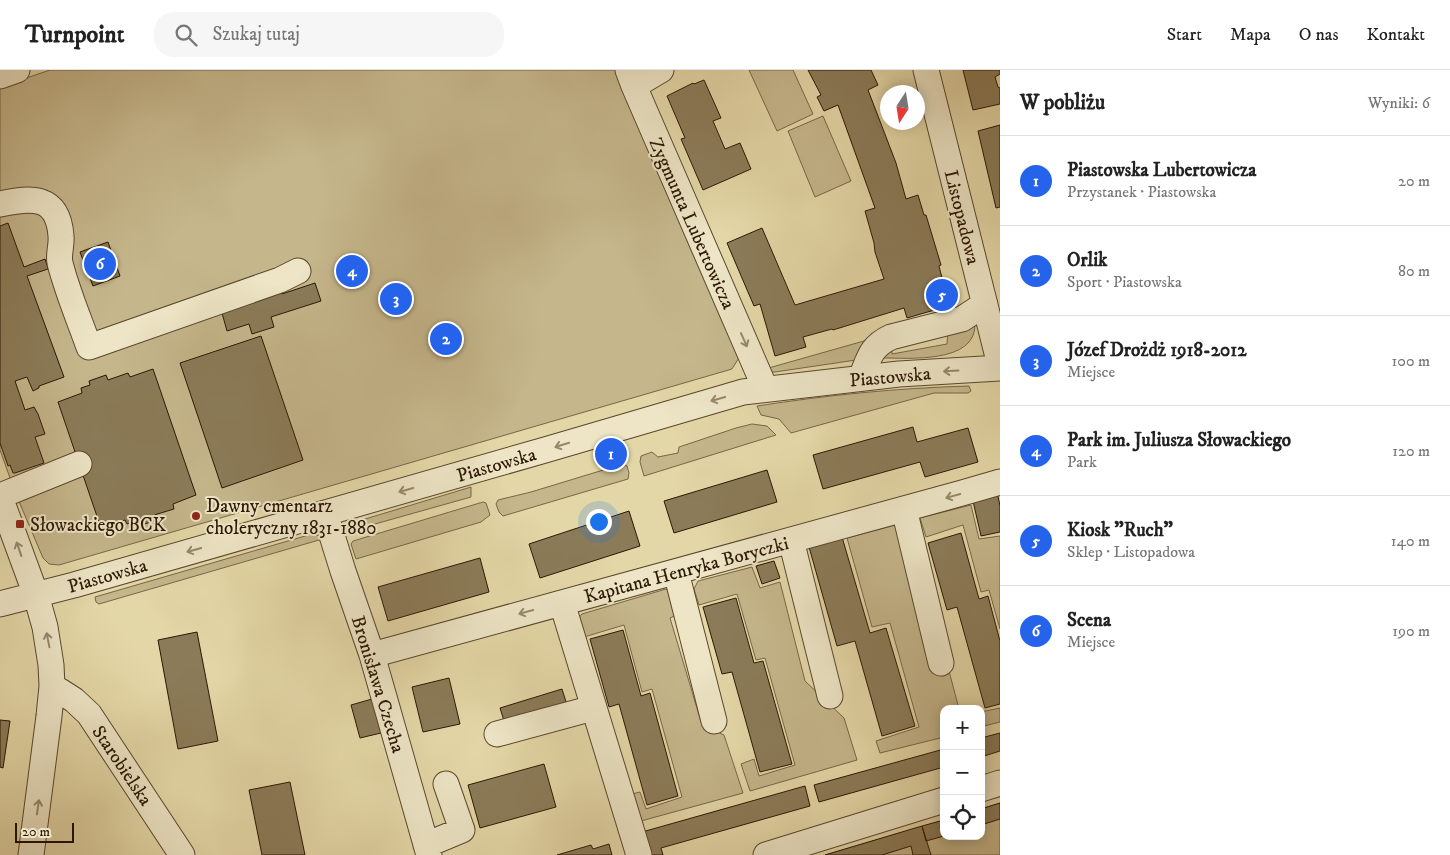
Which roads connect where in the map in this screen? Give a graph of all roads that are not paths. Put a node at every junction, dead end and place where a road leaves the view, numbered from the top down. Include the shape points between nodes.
1 (17, 70) edge
2 (660, 70) edge
3 (926, 70) edge
4 (0, 76) edge
5 (631, 78) edge
6 (0, 204) edge
7 (298, 271) dead end
8 (985, 304) junction
9 (1000, 366) edge
10 (862, 378) junction
11 (765, 388) junction
12 (79, 464) dead end
13 (1000, 482) edge
14 (0, 496) edge
15 (904, 509) junction
16 (325, 513) junction
17 (791, 540) junction
18 (676, 572) junction
19 (36, 595) junction
20 (562, 603) junction
21 (0, 604) edge
22 (372, 655) junction
23 (941, 663) dead end
24 (52, 686) junction
25 (830, 696) dead end
26 (593, 708) junction
27 (714, 722) dead end
28 (497, 734) dead end
29 (1000, 783) edge
30 (446, 784) dead end
31 (985, 787) edge
32 (940, 801) edge
33 (428, 850) edge
34 (31, 855) edge
35 (182, 855) edge
36 (639, 855) edge
37 (766, 855) edge

1 - 4 street
2 - 5 street, Zygmunta Lubertowicza
3 - 8 street, Listopadowa
5 -> 11 street, Zygmunta Lubertowicza
6 - 7 street via 24,199 51,206 58,218 61,237 59,261 89,347
8 - 9 street, Listopadowa
8 - 10 street via 962,319 891,336 880,342 873,349
9 -> 10 street, Piastowska
10 - 11 street, Piastowska
11 -> 16 street, Piastowska
12 - 14 street
13 -> 15 street, Kapitana Henryka Boryczki
19 -> 14 street
15 - 17 street, Kapitana Henryka Boryczki
15 - 23 street
16 -> 19 street, Piastowska
16 - 22 street, Bronisława Czecha
17 - 18 street, Kapitana Henryka Boryczki
17 - 25 street
18 - 20 street, Kapitana Henryka Boryczki
18 - 27 street
19 - 21 street, Piastowska
24 -> 19 street via 49,648
20 -> 22 street, Kapitana Henryka Boryczki
20 - 26 street
22 - 33 street, Bronisława Czecha
34 -> 24 street
24 - 35 street, Starobielska via 89,714
26 - 28 street
26 - 36 street
29 - 31 street
30 - 33 street via 462,830
32 - 37 street

